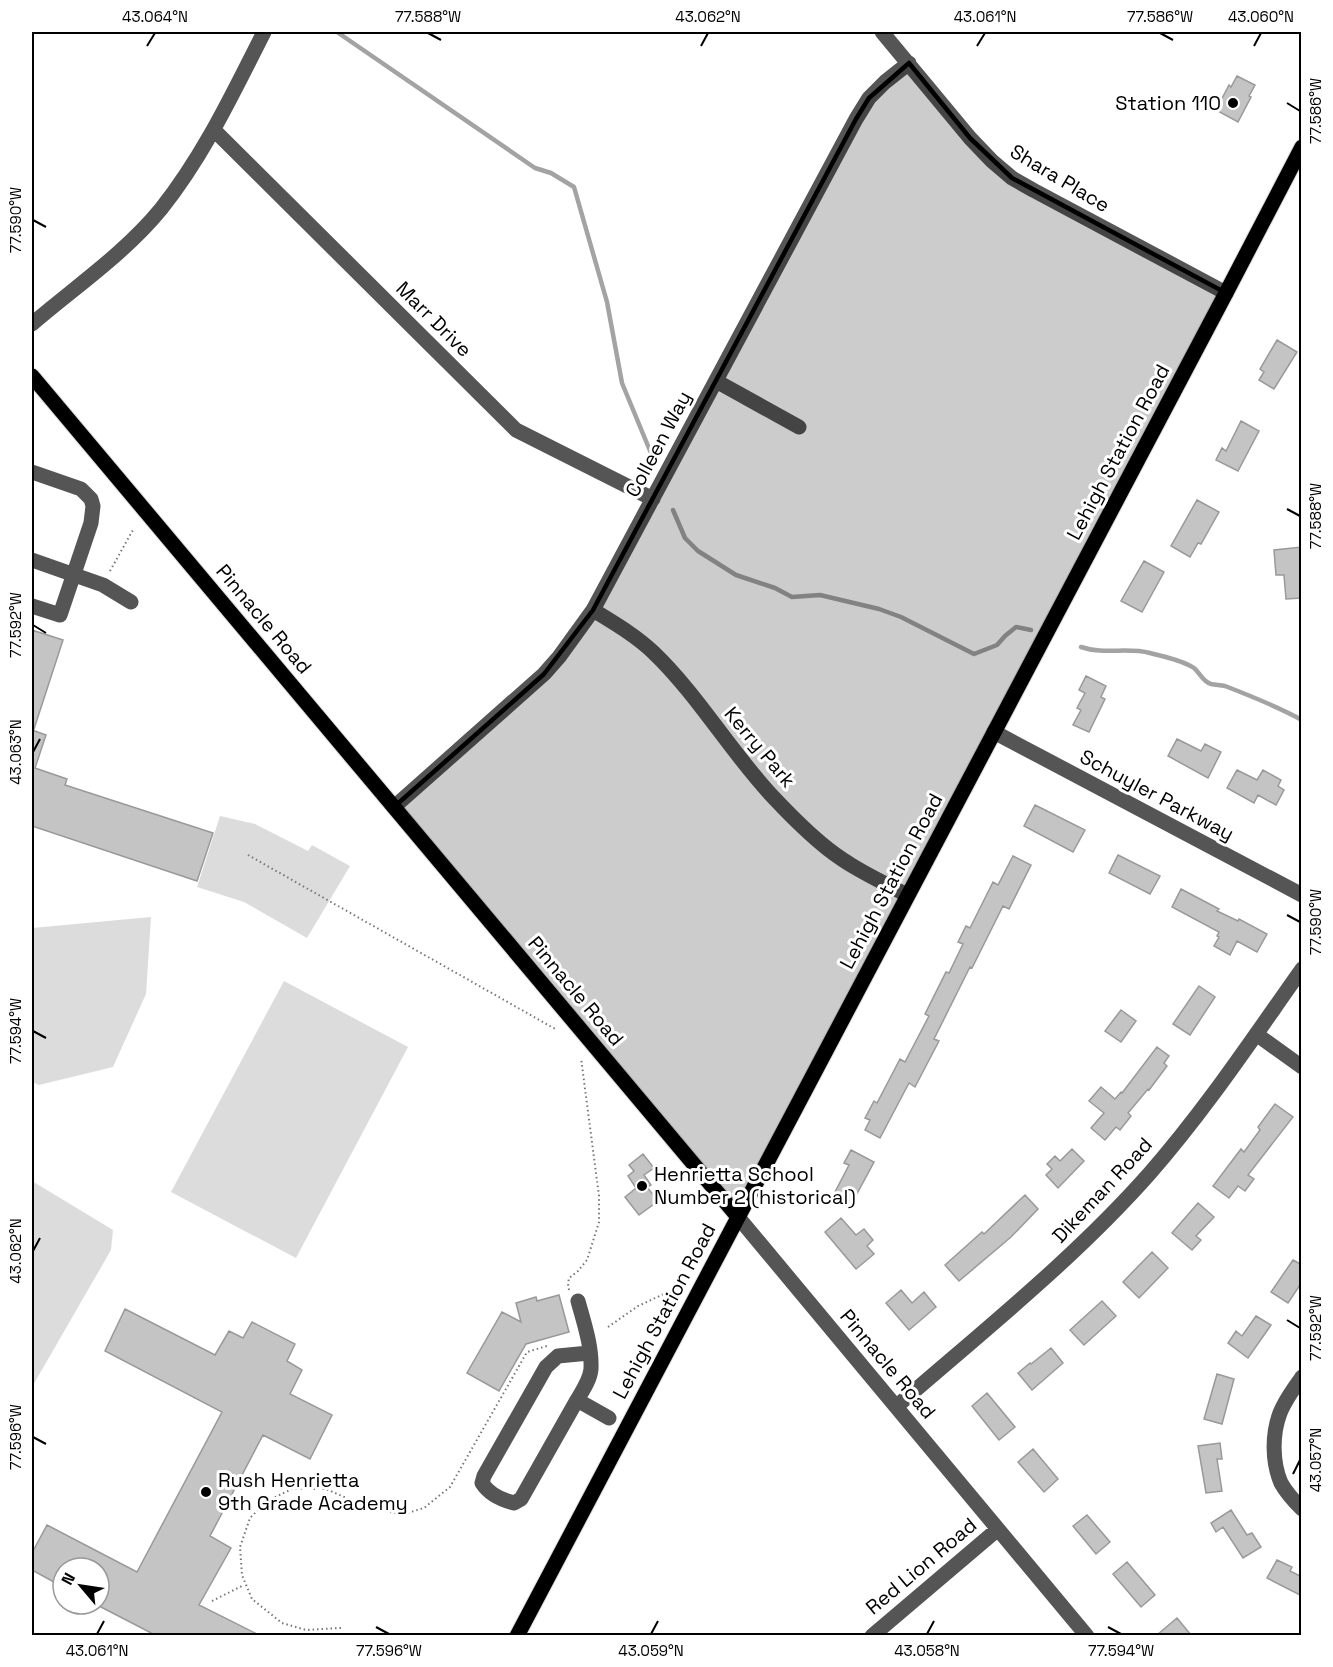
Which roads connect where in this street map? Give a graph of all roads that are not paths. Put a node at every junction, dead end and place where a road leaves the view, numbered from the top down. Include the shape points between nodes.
1 (264, 32) edge
2 (882, 32) edge
3 (909, 63) junction
4 (214, 130) junction
5 (1302, 147) edge
6 (1226, 293) junction
7 (32, 324) edge
8 (32, 376) edge
9 (716, 381) junction
10 (799, 427) dead end
11 (32, 472) edge
12 (653, 499) junction
13 (32, 560) edge
14 (74, 574) junction
15 (131, 602) dead end
16 (32, 606) edge
17 (593, 610) junction
18 (994, 732) junction
19 (394, 807) junction
20 (907, 895) junction
21 (1302, 895) edge
22 (1302, 969) edge
23 (1256, 1034) junction
24 (1302, 1066) edge
25 (738, 1217) junction
26 (578, 1301) dead end
27 (589, 1353) junction
28 (1302, 1377) edge
29 (577, 1400) junction
30 (897, 1406) junction
31 (609, 1418) dead end
32 (1302, 1509) edge
33 (998, 1529) junction
34 (517, 1635) edge
35 (872, 1635) edge
36 (1087, 1635) edge

1 - 4 street
2 - 3 street, Shara Place
3 - 6 street, Shara Place via 978,146 1012,178
3 - 9 street, Colleen Way via 869,98 856,119
4 - 7 street via 185,178 133,239
4 - 12 street, Marr Drive via 516,430
5 - 6 main road, Lehigh Station Road
6 - 18 main road, Lehigh Station Road
8 - 19 main road, Pinnacle Road
9 - 10 street
9 - 12 street, Colleen Way
11 - 14 street via 81,489 92,499 93,513
12 - 17 street, Colleen Way
13 - 14 street
14 - 15 street
14 - 16 street via 60,615
17 - 19 street, Colleen Way via 544,674
17 - 20 street, Kerry Park via 652,652 754,776 803,827 863,872
18 - 20 main road, Lehigh Station Road
18 - 21 street, Schuyler Parkway
19 - 25 main road, Pinnacle Road
20 - 25 main road, Lehigh Station Road
22 - 23 street, Dikeman Road
23 - 24 street
23 - 30 street, Dikeman Road via 1188,1127 1108,1217 1025,1296
25 - 30 street, Pinnacle Road
25 - 34 main road, Lehigh Station Road
26 - 27 street
27 - 29 street via 591,1370
27 - 29 street via 558,1356 546,1367 484,1476 486,1490 504,1501 514,1503 521,1499
28 - 32 street via 1280,1413 1274,1454 1282,1485
29 - 31 street
30 - 33 street, Pinnacle Road
33 - 35 street, Red Lion Road
33 - 36 street, Pinnacle Road

